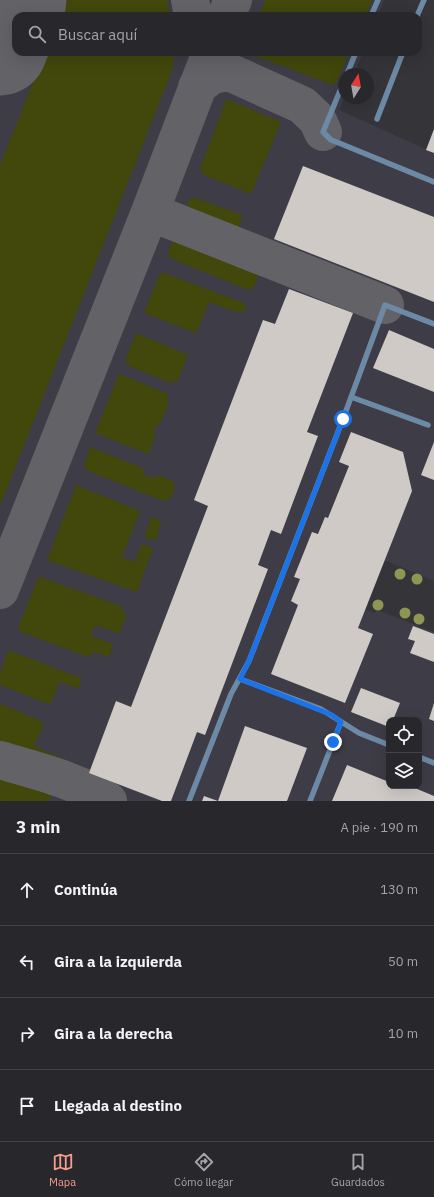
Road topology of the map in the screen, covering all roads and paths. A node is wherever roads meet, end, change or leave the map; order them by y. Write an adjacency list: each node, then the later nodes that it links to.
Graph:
1 (378, 0): 3 (lane)
2 (424, 0): 4 (lane)
3 (373, 12)
4 (419, 12)
5 (354, 56): 7 (lane)
6 (401, 56): 9 (lane)
7 (349, 68)
8 (338, 95): 10 (lane)
9 (377, 120)
10 (434, 182)
11 (434, 324): 12 (lane)
12 (351, 397): 13 (lane); 14 (lane)
13 (428, 425)
14 (240, 679): 15 (lane); 19 (lane)
15 (341, 722): 16 (lane); 20 (lane)
16 (386, 744)
17 (422, 758): 18 (lane)
18 (434, 763)
19 (190, 801)
20 (310, 801)

